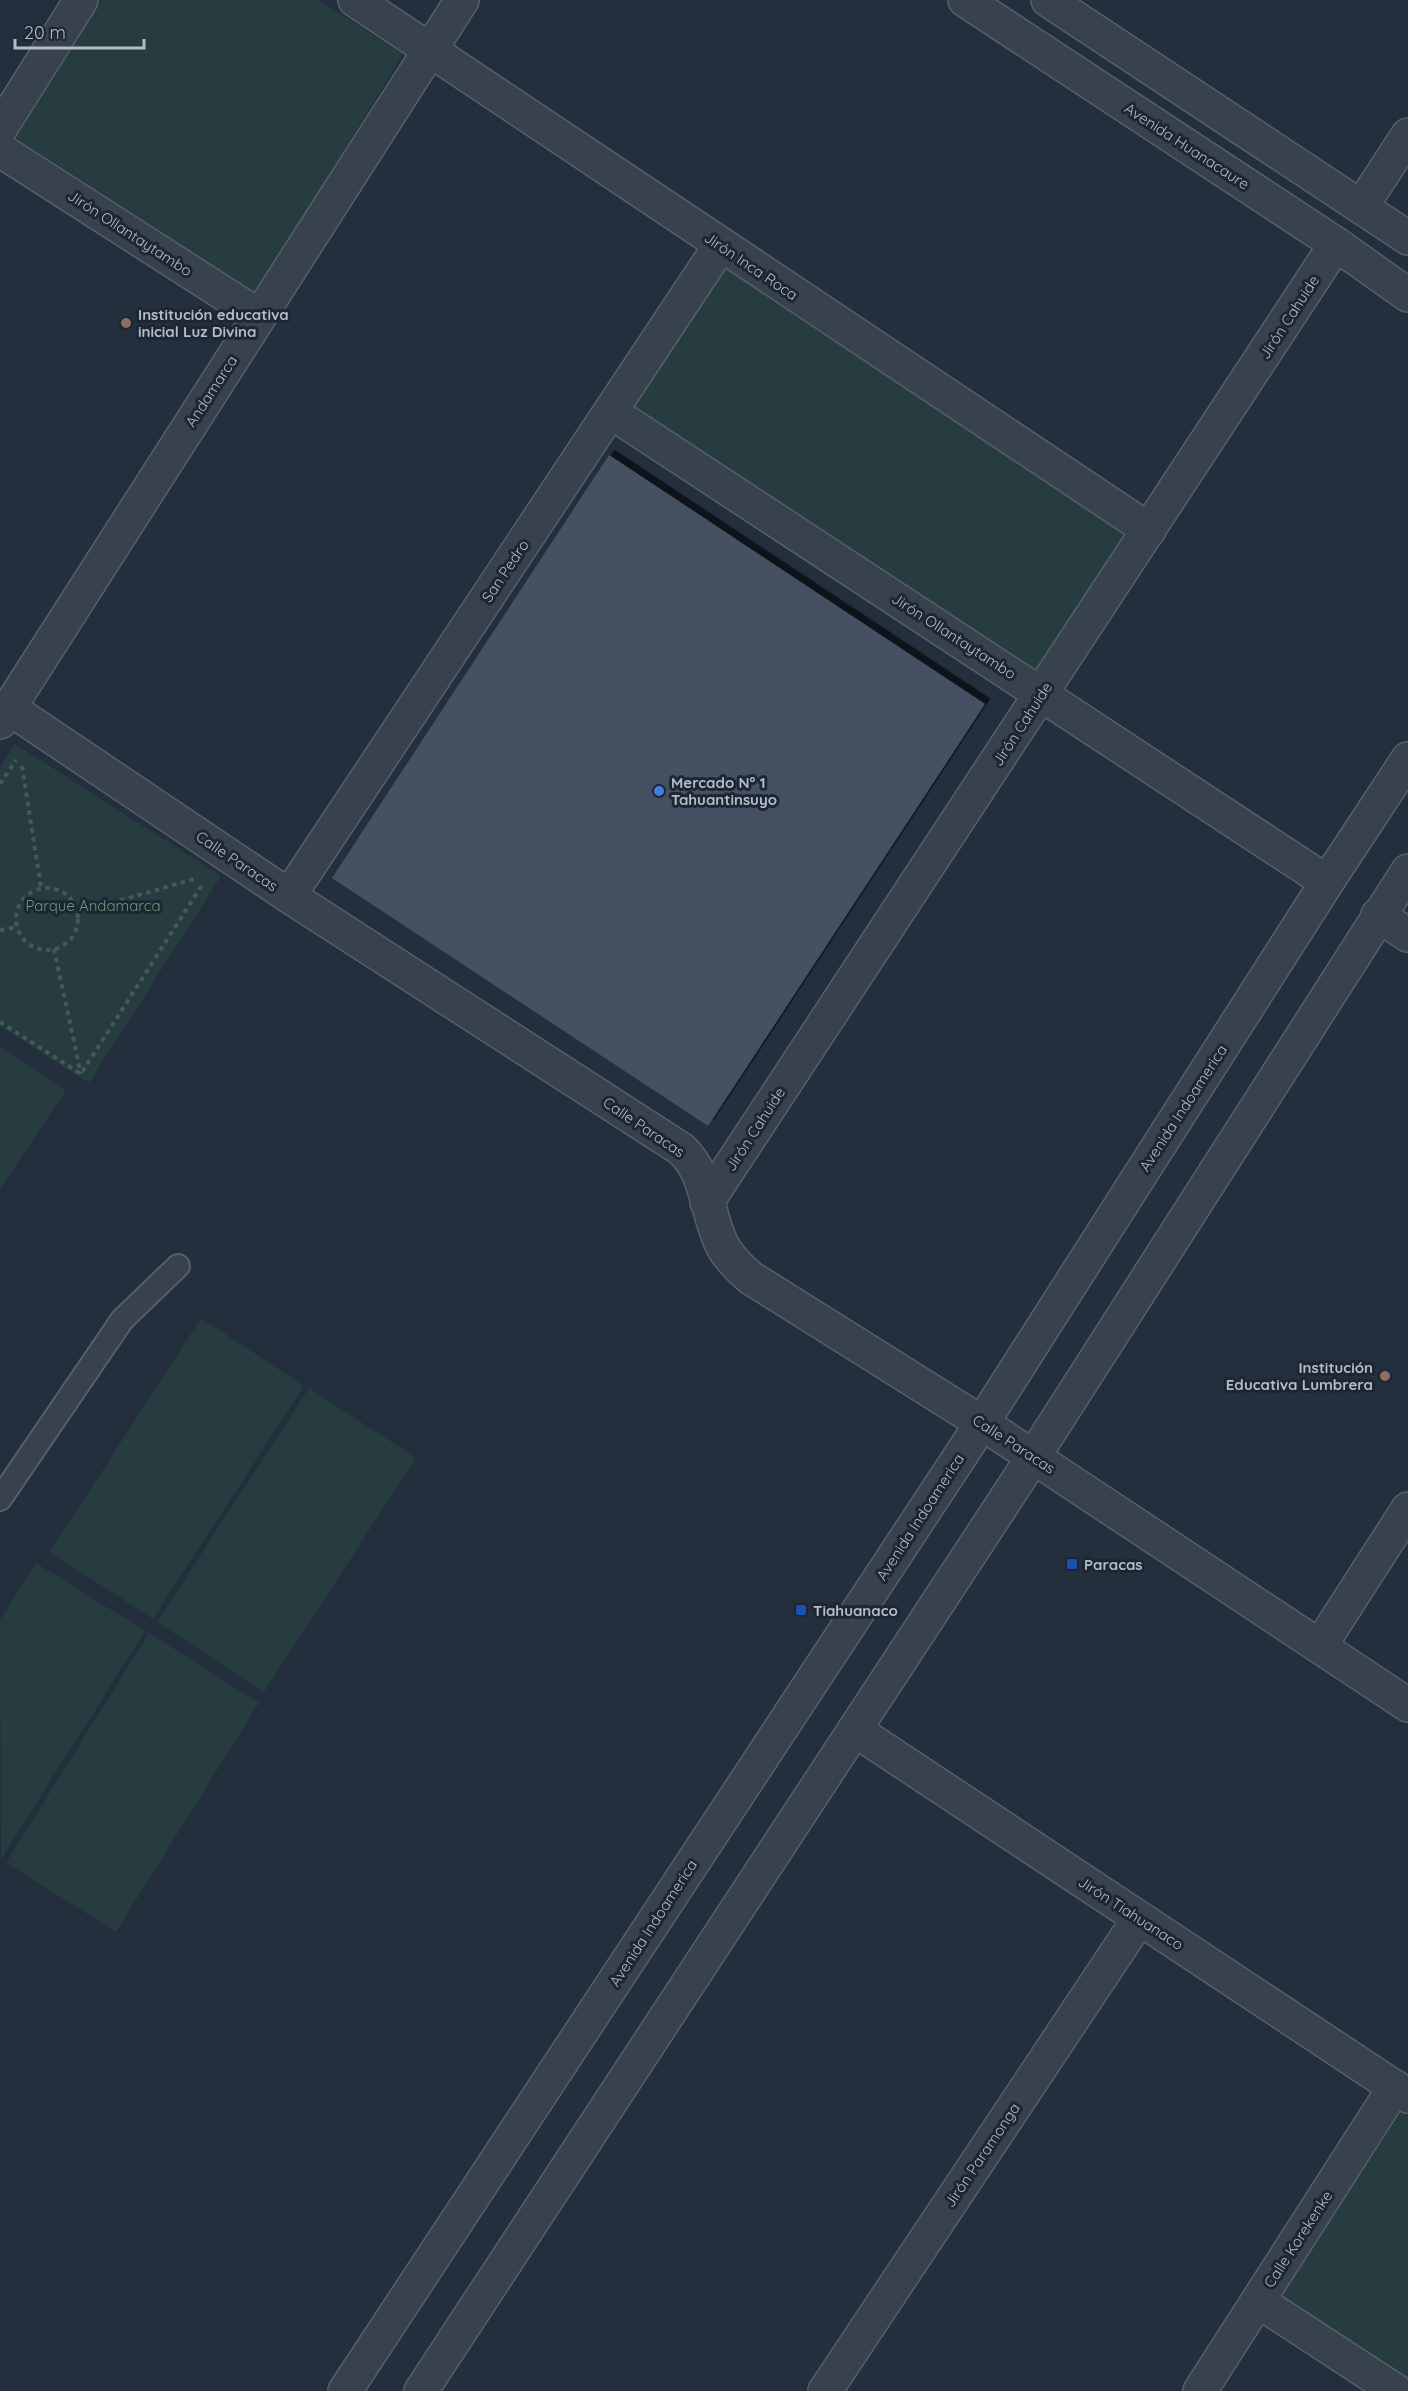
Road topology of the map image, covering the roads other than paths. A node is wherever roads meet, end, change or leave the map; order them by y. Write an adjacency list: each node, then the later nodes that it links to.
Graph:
1 (81, 0): 7 (street)
2 (354, 0): 6 (street, Jirón Inca Roca)
3 (462, 0): 6 (street, Andamarca)
4 (965, 0): 12 (street, Avenida Huanacaure)
5 (1048, 0): 10 (street)
6 (430, 49): 13 (street, Jirón Inca Roca); 15 (street, Andamarca)
7 (0, 129)
8 (1408, 135): 10 (street)
9 (0, 150): 15 (street, Jirón Ollantaytambo)
10 (1361, 207): 11 (street)
11 (1408, 238)
12 (1336, 244): 14 (street, Avenida Huanacaure); 17 (street, Jirón Cahuide)
13 (720, 246): 16 (street, San Pedro); 17 (street, Jirón Inca Roca)
14 (1408, 295)
15 (259, 316): 19 (street, Andamarca)
16 (610, 412): 18 (street, Jirón Ollantaytambo); 23 (street, San Pedro)
17 (1149, 530): 18 (street, Jirón Cahuide)
18 (1042, 694): 22 (street, Jirón Ollantaytambo); 26 (street, Jirón Cahuide)
19 (5, 715): 23 (street, Calle Paracas)
20 (1408, 759): 22 (street, Avenida Indoamerica)
21 (1404, 873): 24 (street)
22 (1327, 882): 28 (street, Avenida Indoamerica)
23 (289, 896): 26 (street, Calle Paracas)
24 (1378, 915): 25 (street); 29 (street)
25 (1408, 935)
26 (707, 1202): 28 (street, Calle Paracas)
27 (178, 1266): 30 (lane)
28 (982, 1423): 29 (street, Calle Paracas); 38 (street, Avenida Indoamerica)
29 (1034, 1456): 32 (street, Calle Paracas); 34 (street)
30 (0, 1499)
31 (1408, 1509): 32 (street)
32 (1320, 1646): 33 (street, Calle Paracas)
33 (1408, 1704)
34 (855, 1730): 35 (street, Jirón Tiahuanaco); 39 (street)
35 (1139, 1918): 36 (street, Jirón Tiahuanaco); 40 (street, Jirón Paramonga)
36 (1401, 2092): 37 (street, Calle Korekenke)
37 (1258, 2301): 41 (street, Calle Korekenke); 42 (street)
38 (345, 2391)
39 (421, 2391)
40 (825, 2391)
41 (1200, 2391)
42 (1396, 2391)

